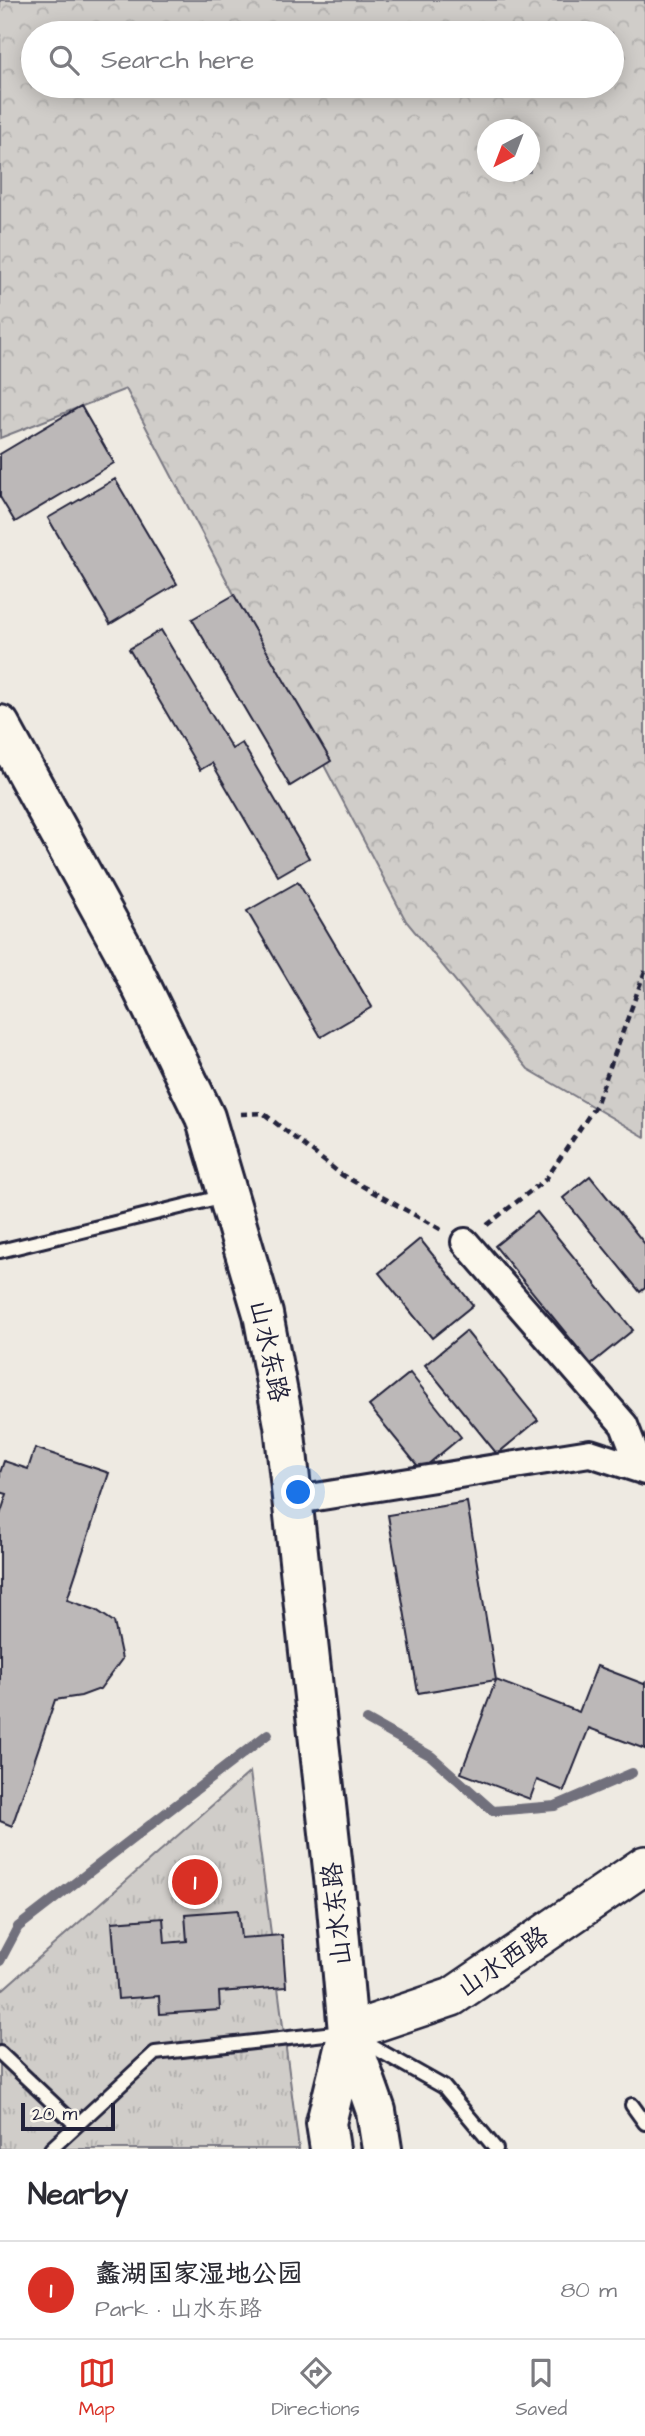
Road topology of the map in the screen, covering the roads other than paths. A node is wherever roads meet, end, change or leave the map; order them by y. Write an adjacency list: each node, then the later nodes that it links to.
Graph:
1 (0, 725): 2 (highway, 山水东路)
2 (228, 1195): 4 (lane); 6 (highway, 山水东路)
3 (465, 1242): 5 (street)
4 (0, 1251)
5 (643, 1470): 6 (street)
6 (291, 1501): 8 (highway, 山水东路)
7 (645, 1865): 8 (street, 山水西路)
8 (348, 2032): 12 (lane); 14 (highway, 山水东路); 15 (highway, 山水东路); 16 (lane)
9 (0, 2053): 12 (lane)
10 (632, 2105): 11 (lane)
11 (645, 2123)
12 (76, 2125): 13 (lane)
13 (51, 2149)
14 (330, 2149)
15 (382, 2149)
16 (496, 2149)

